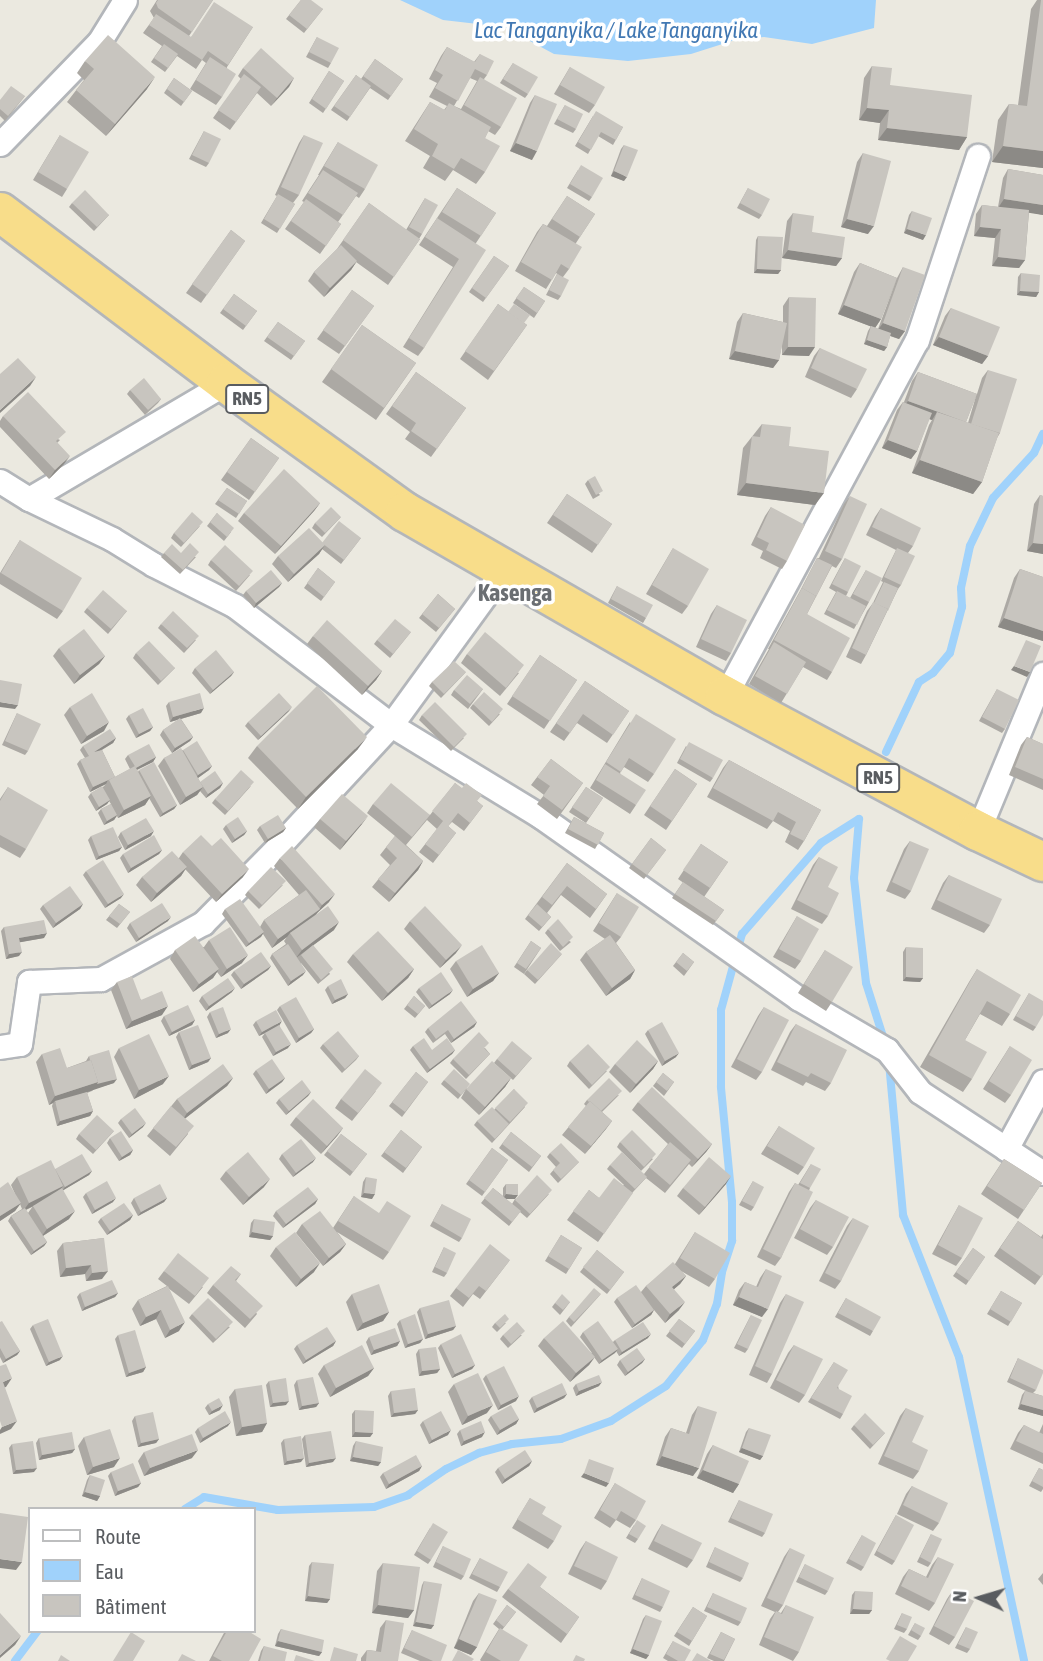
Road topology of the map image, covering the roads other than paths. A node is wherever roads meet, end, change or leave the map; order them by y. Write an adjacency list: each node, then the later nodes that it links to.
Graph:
1 (125, 0): 2 (street)
2 (0, 144)
3 (978, 156): 10 (street)
4 (0, 212): 5 (highway, RN5)
5 (226, 383): 7 (street); 8 (highway, RN5)
6 (0, 481): 7 (street)
7 (29, 499): 11 (street)
8 (503, 571): 10 (highway, RN5); 11 (street)
9 (1043, 674): 12 (street)
10 (724, 696): 12 (highway, RN5)
11 (391, 725): 14 (street); 16 (street)
12 (978, 831): 13 (highway, RN5)
13 (1043, 862)
14 (0, 1047)
15 (1043, 1081): 16 (street)
16 (1006, 1149): 17 (street)
17 (1043, 1172)

